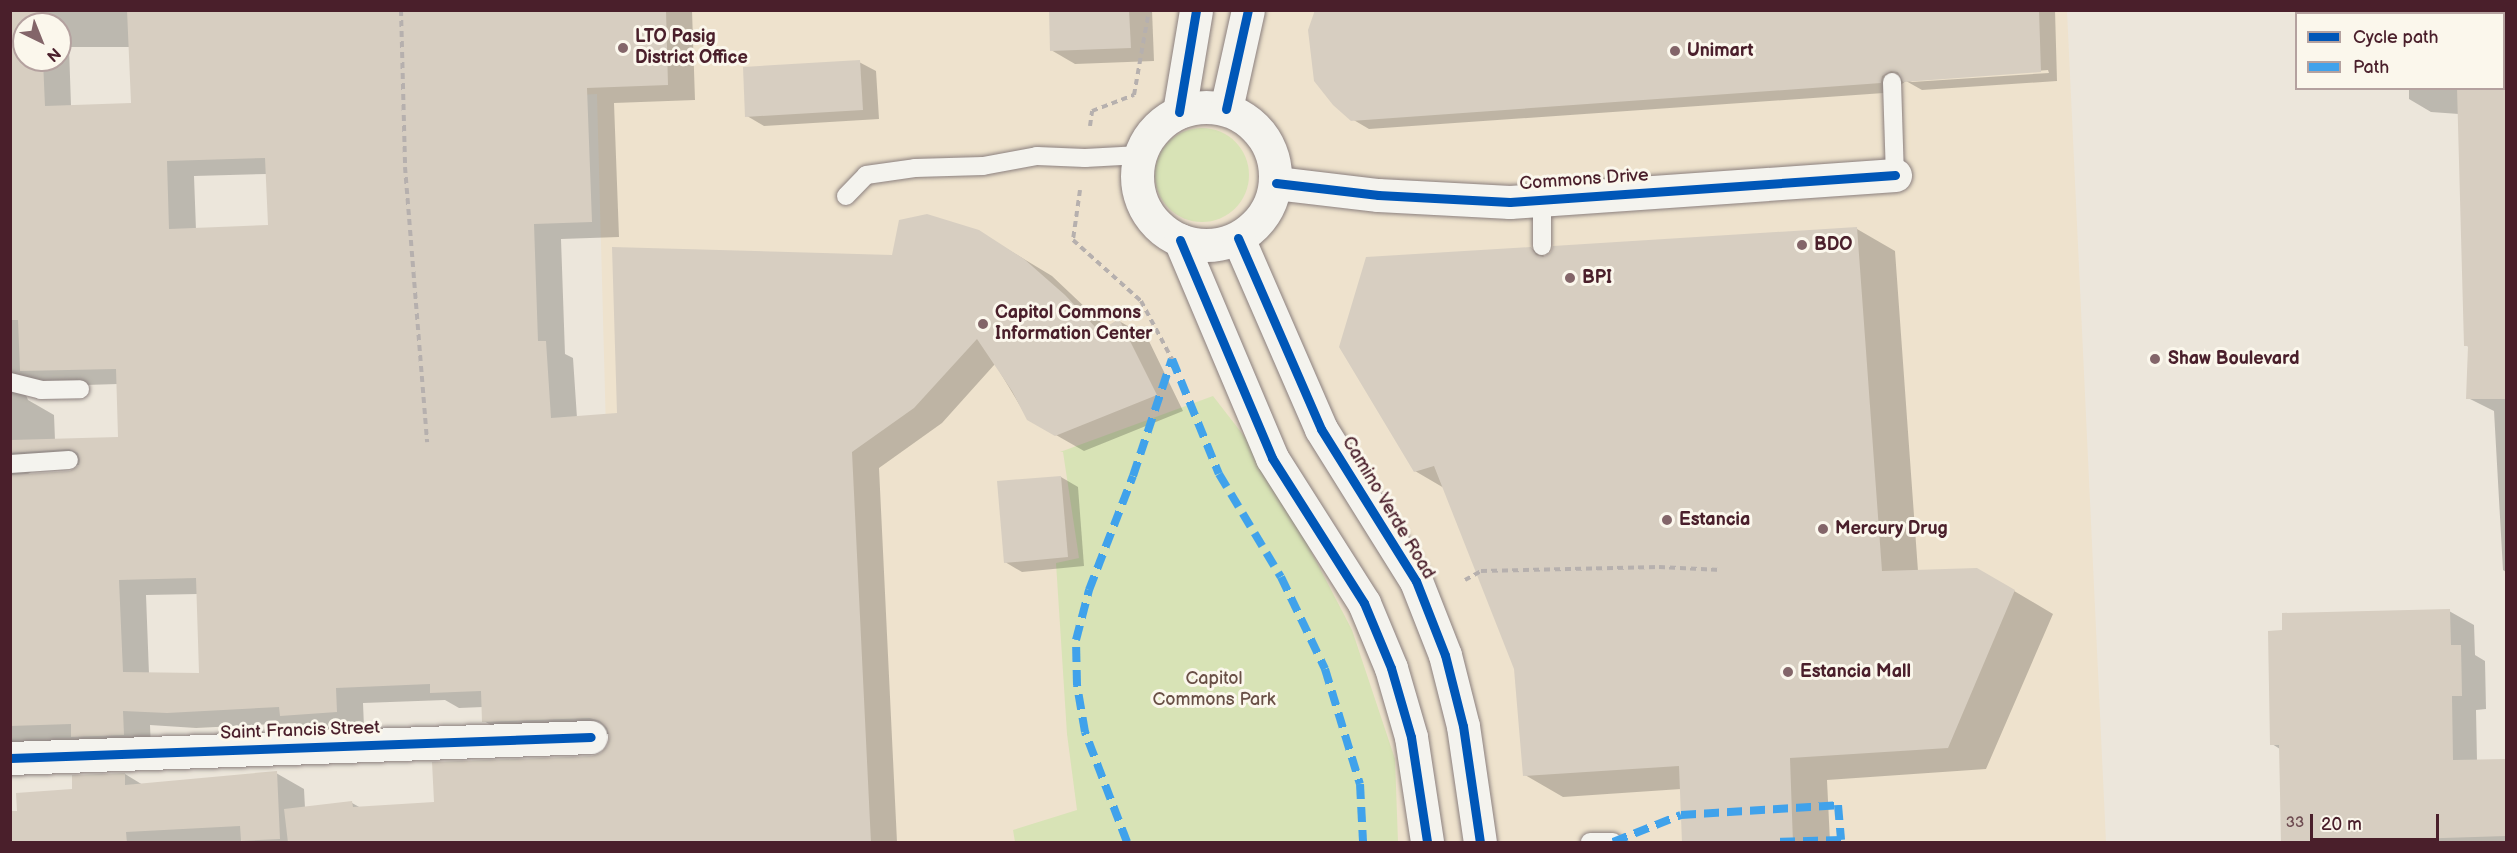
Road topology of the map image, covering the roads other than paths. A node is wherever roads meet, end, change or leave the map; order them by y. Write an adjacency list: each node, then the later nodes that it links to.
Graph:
1 (1196, 10): 5 (street)
2 (1248, 10): 4 (street)
3 (1892, 82): 7 (lane)
4 (1226, 109): 5 (street); 8 (street)
5 (1179, 112): 6 (street)
6 (1140, 155): 9 (lane); 12 (street)
7 (1895, 175): 10 (street, Commons Drive)
8 (1276, 183): 10 (street, Commons Drive); 11 (street)
9 (846, 196)
10 (1542, 200): 13 (lane)
11 (1238, 238): 12 (street); 22 (street, Camino Verde Road)
12 (1180, 240): 21 (street)
13 (1542, 246)
14 (10, 382): 15 (lane)
15 (80, 389)
16 (69, 460): 17 (lane)
17 (10, 464)
18 (591, 737): 19 (street, Saint Francis Street)
19 (10, 758)
20 (1613, 842): 23 (lane)
21 (1427, 843)
22 (1480, 843)
23 (1590, 843)

